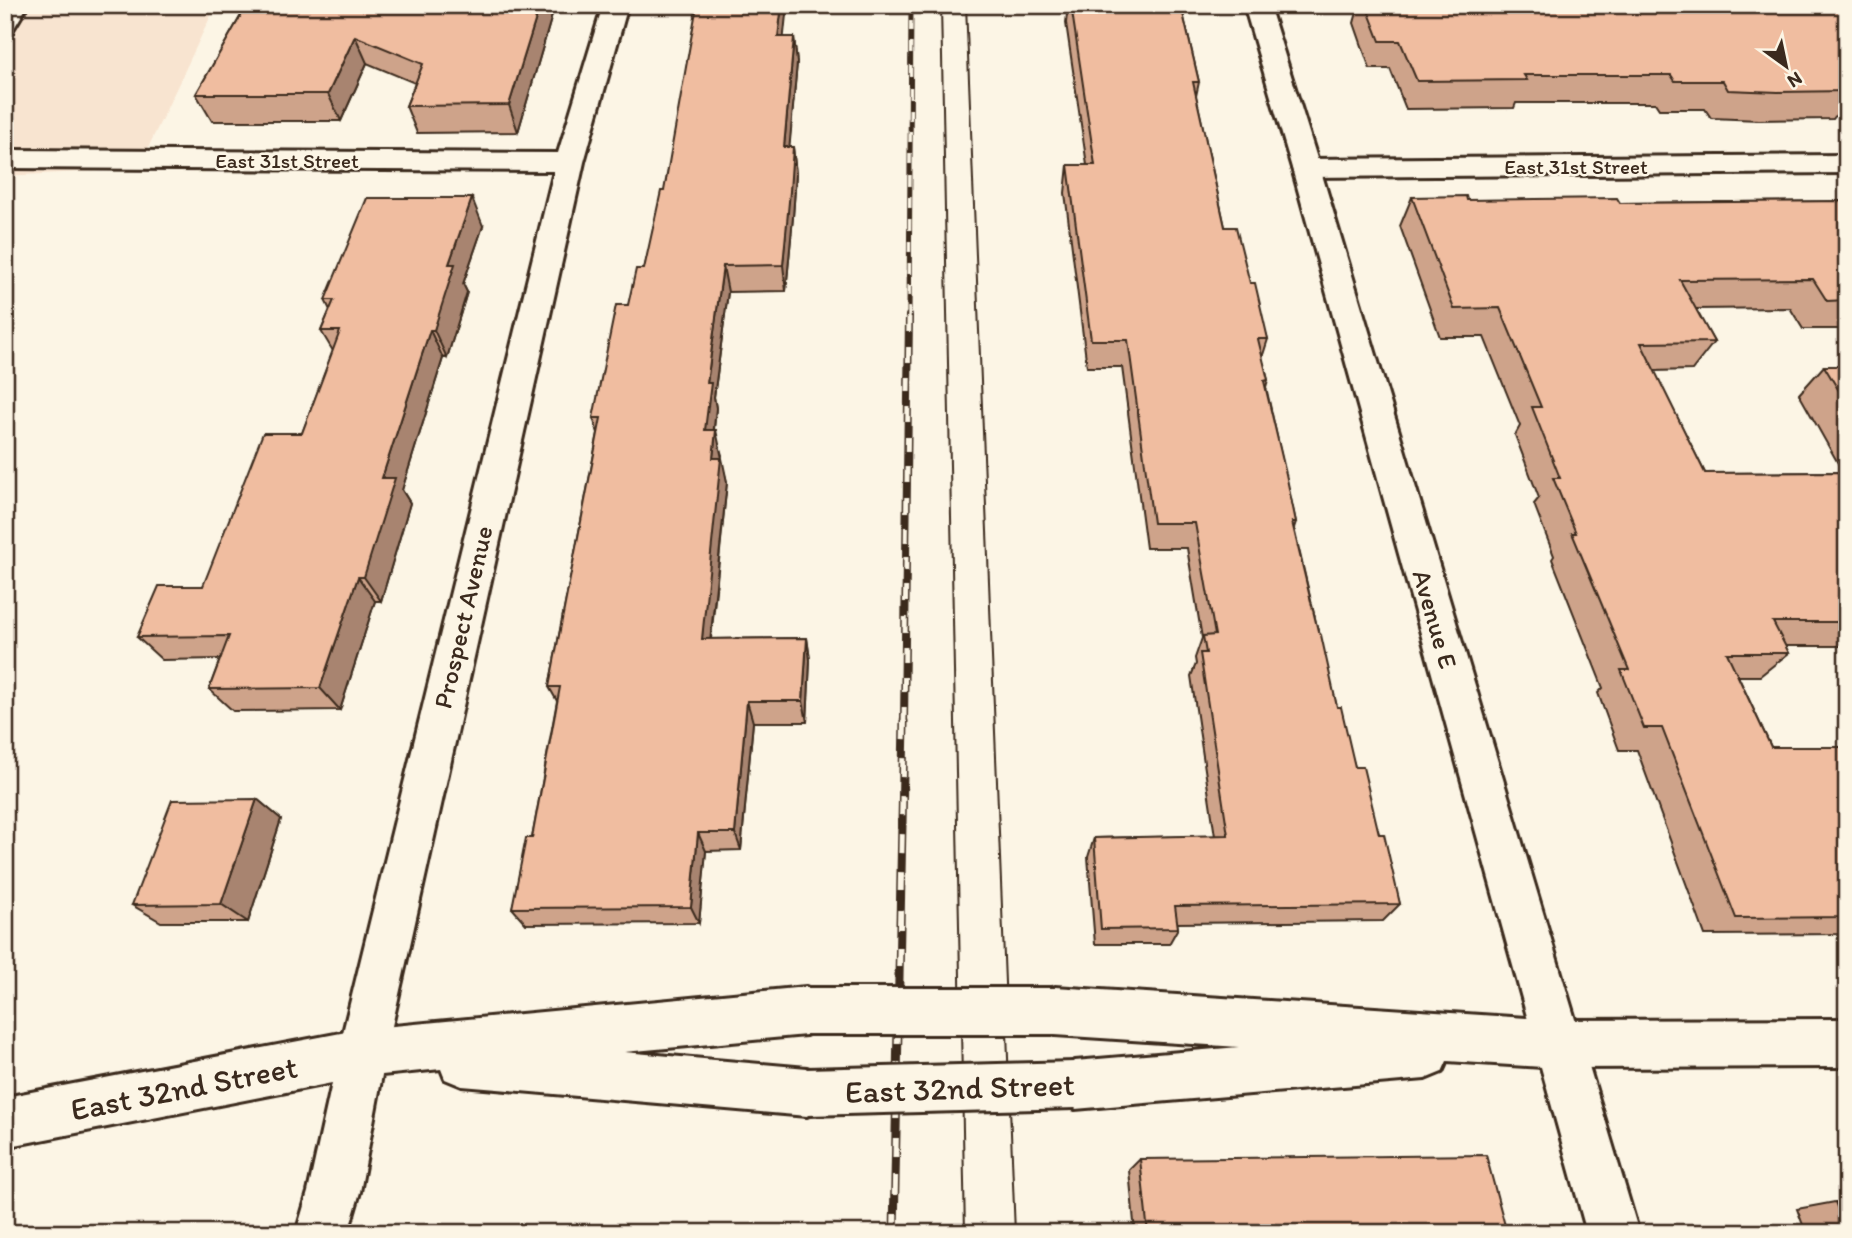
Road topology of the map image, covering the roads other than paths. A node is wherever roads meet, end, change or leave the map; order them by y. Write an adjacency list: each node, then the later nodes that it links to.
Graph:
1 (20, 5): 4 (lane)
2 (616, 5): 6 (street, Prospect Avenue)
3 (1256, 5): 8 (street, Avenue E)
4 (5, 29)
5 (5, 159): 6 (street, East 31st Street)
6 (569, 162): 11 (street, Prospect Avenue)
7 (1847, 164): 8 (street, East 31st Street)
8 (1306, 168): 10 (street, Avenue E)
9 (1847, 1043): 10 (street, East 32nd Street)
10 (1558, 1044): 11 (street, East 32nd Street, bridge); 11 (street, East 32nd Street, bridge); 14 (street, Avenue E)
11 (362, 1053): 12 (street, East 32nd Street); 13 (street, Prospect Avenue)
12 (5, 1122)
13 (323, 1233)
14 (1613, 1233)

